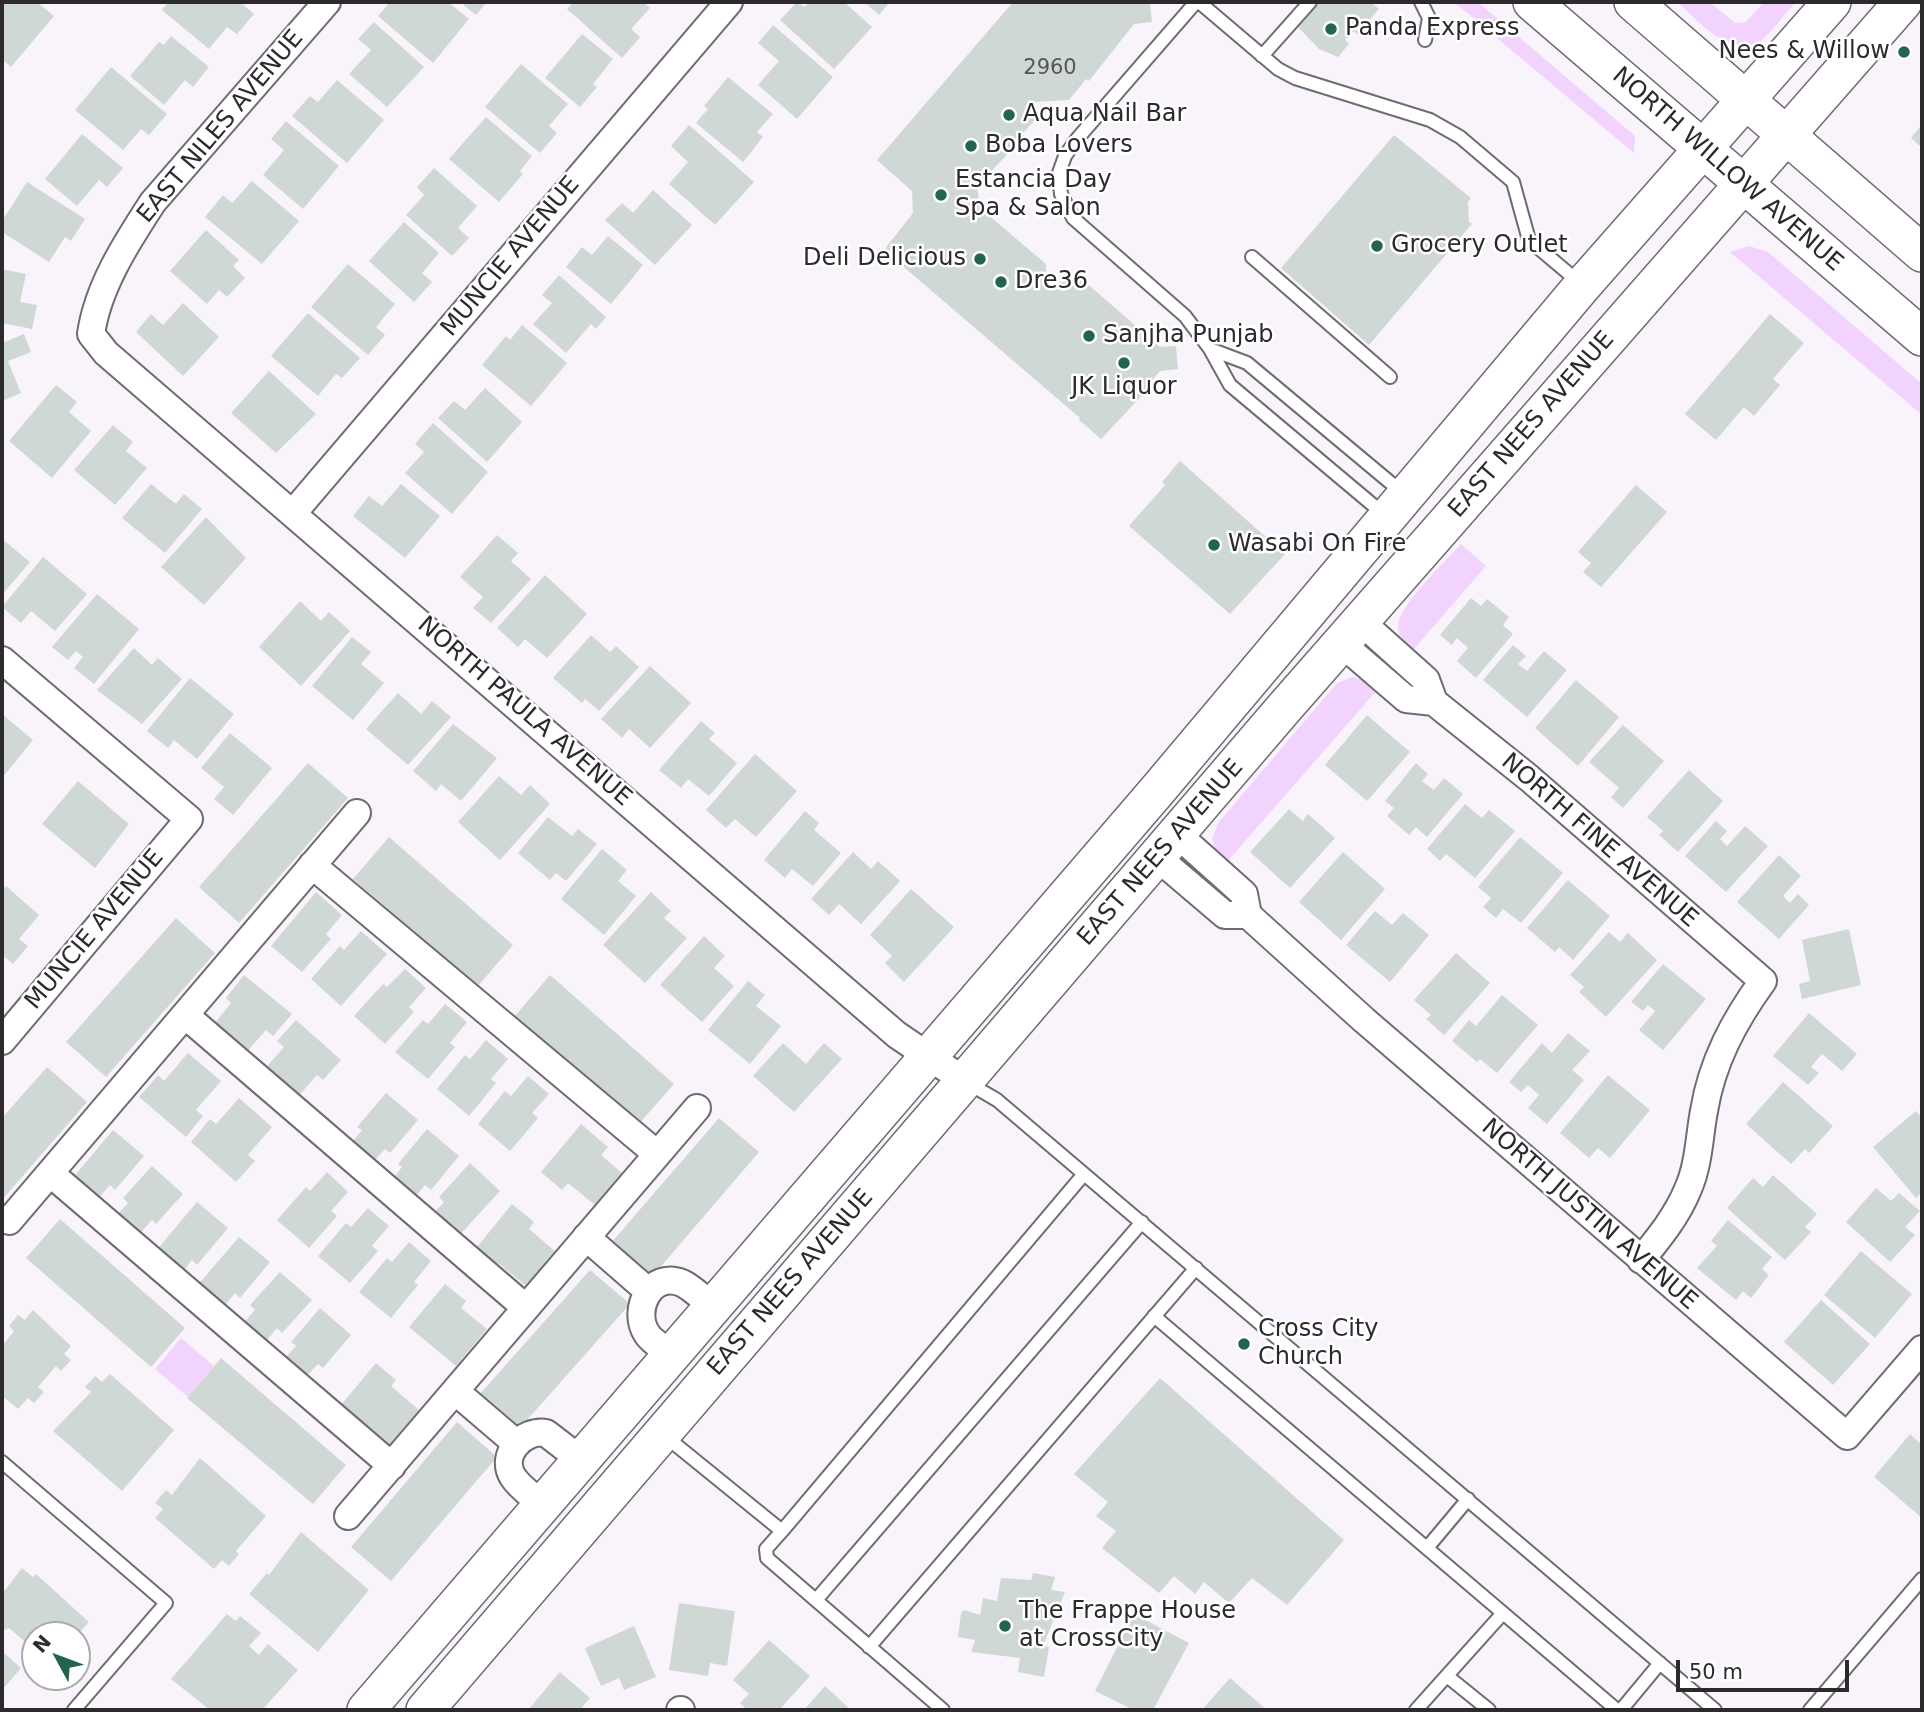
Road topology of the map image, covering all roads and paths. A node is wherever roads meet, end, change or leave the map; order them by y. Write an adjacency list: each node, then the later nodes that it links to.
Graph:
1 (327, 2): 19 (street, EAST NILES AVENUE)
2 (729, 2): 24 (street, MUNCIE AVENUE)
3 (1197, 2): 11 (lane); 21 (lane)
4 (1310, 2): 11 (lane)
5 (1421, 2): 10 (lane)
6 (1532, 2): 14 (main road, NORTH WILLOW AVENUE)
7 (1633, 2): 12 (main road)
8 (1832, 2): 12 (main road, EAST NEES AVENUE)
9 (1903, 2): 13 (main road, EAST NEES AVENUE)
10 (1425, 40)
11 (1262, 56): 18 (lane)
12 (1745, 98): 13 (main road); 14 (main road, EAST NEES AVENUE)
13 (1786, 136): 15 (main road, EAST NEES AVENUE); 16 (main road)
14 (1700, 149): 15 (main road, NORTH WILLOW AVENUE); 18 (main road, EAST NEES AVENUE)
15 (1743, 185): 20 (main road, NORTH WILLOW AVENUE); 25 (main road, EAST NEES AVENUE)
16 (1922, 253)
17 (1252, 257): 22 (lane)
18 (1583, 286): 23 (main road, EAST NEES AVENUE)
19 (91, 334): 24 (street, NORTH PAULA AVENUE)
20 (1922, 337)
21 (1210, 349): 23 (lane); 23 (lane)
22 (1390, 377)
23 (1395, 505): 25 (main road); 32 (main road, EAST NEES AVENUE)
24 (293, 513): 32 (street, NORTH PAULA AVENUE)
25 (1350, 632): 28 (main road, EAST NEES AVENUE); 41 (street, NORTH FINE AVENUE)
26 (2, 660): 31 (street, MUNCIE AVENUE)
27 (357, 813): 29 (street)
28 (1168, 847): 33 (main road, EAST NEES AVENUE); 41 (street, NORTH JUSTIN AVENUE)
29 (312, 865): 30 (street); 35 (street)
30 (185, 1015): 36 (street); 45 (street)
31 (2, 1041)
32 (927, 1056): 33 (street, NORTH PAULA AVENUE); 44 (main road, EAST NEES AVENUE)
33 (965, 1081): 37 (lane); 50 (main road, EAST NEES AVENUE)
34 (697, 1108): 35 (street)
35 (657, 1154): 40 (street)
36 (50, 1173): 38 (street); 54 (street)
37 (1084, 1174): 39 (lane); 58 (lane)
38 (9, 1221)
39 (1142, 1223): 42 (lane); 61 (lane)
40 (586, 1237): 43 (street); 45 (street)
41 (1641, 1260): 47 (street, NORTH JUSTIN AVENUE)
42 (1196, 1268): 46 (lane); 55 (lane)
43 (648, 1291): 44 (street); 48 (street)
44 (713, 1307): 48 (main road, EAST NEES AVENUE)
45 (526, 1308): 49 (street)
46 (1154, 1316): 59 (lane); 63 (lane)
47 (1922, 1349)
48 (673, 1355): 52 (main road, EAST NEES AVENUE)
49 (455, 1391): 51 (street); 54 (street)
50 (662, 1433): 58 (lane); 69 (main road, EAST NEES AVENUE)
51 (517, 1444): 52 (street); 56 (street)
52 (581, 1460): 56 (main road, EAST NEES AVENUE)
53 (2, 1462): 66 (lane)
54 (391, 1466): 57 (street)
55 (1468, 1499): 59 (lane); 64 (lane)
56 (543, 1505): 67 (main road, EAST NEES AVENUE); 68 (main road)
57 (348, 1516)
58 (782, 1531): 61 (lane)
59 (1427, 1548): 62 (lane)
60 (1922, 1579): 75 (lane)
61 (816, 1600): 63 (lane)
62 (1503, 1613): 65 (lane); 73 (lane)
63 (869, 1647): 70 (lane)
64 (1660, 1663): 73 (lane); 74 (lane)
65 (1447, 1676): 71 (lane); 72 (lane)
66 (74, 1710)
67 (366, 1710)
68 (397, 1710)
69 (425, 1710)
70 (943, 1710)
71 (1416, 1710)
72 (1489, 1710)
73 (1619, 1710)
74 (1715, 1710)
75 (1810, 1710)

